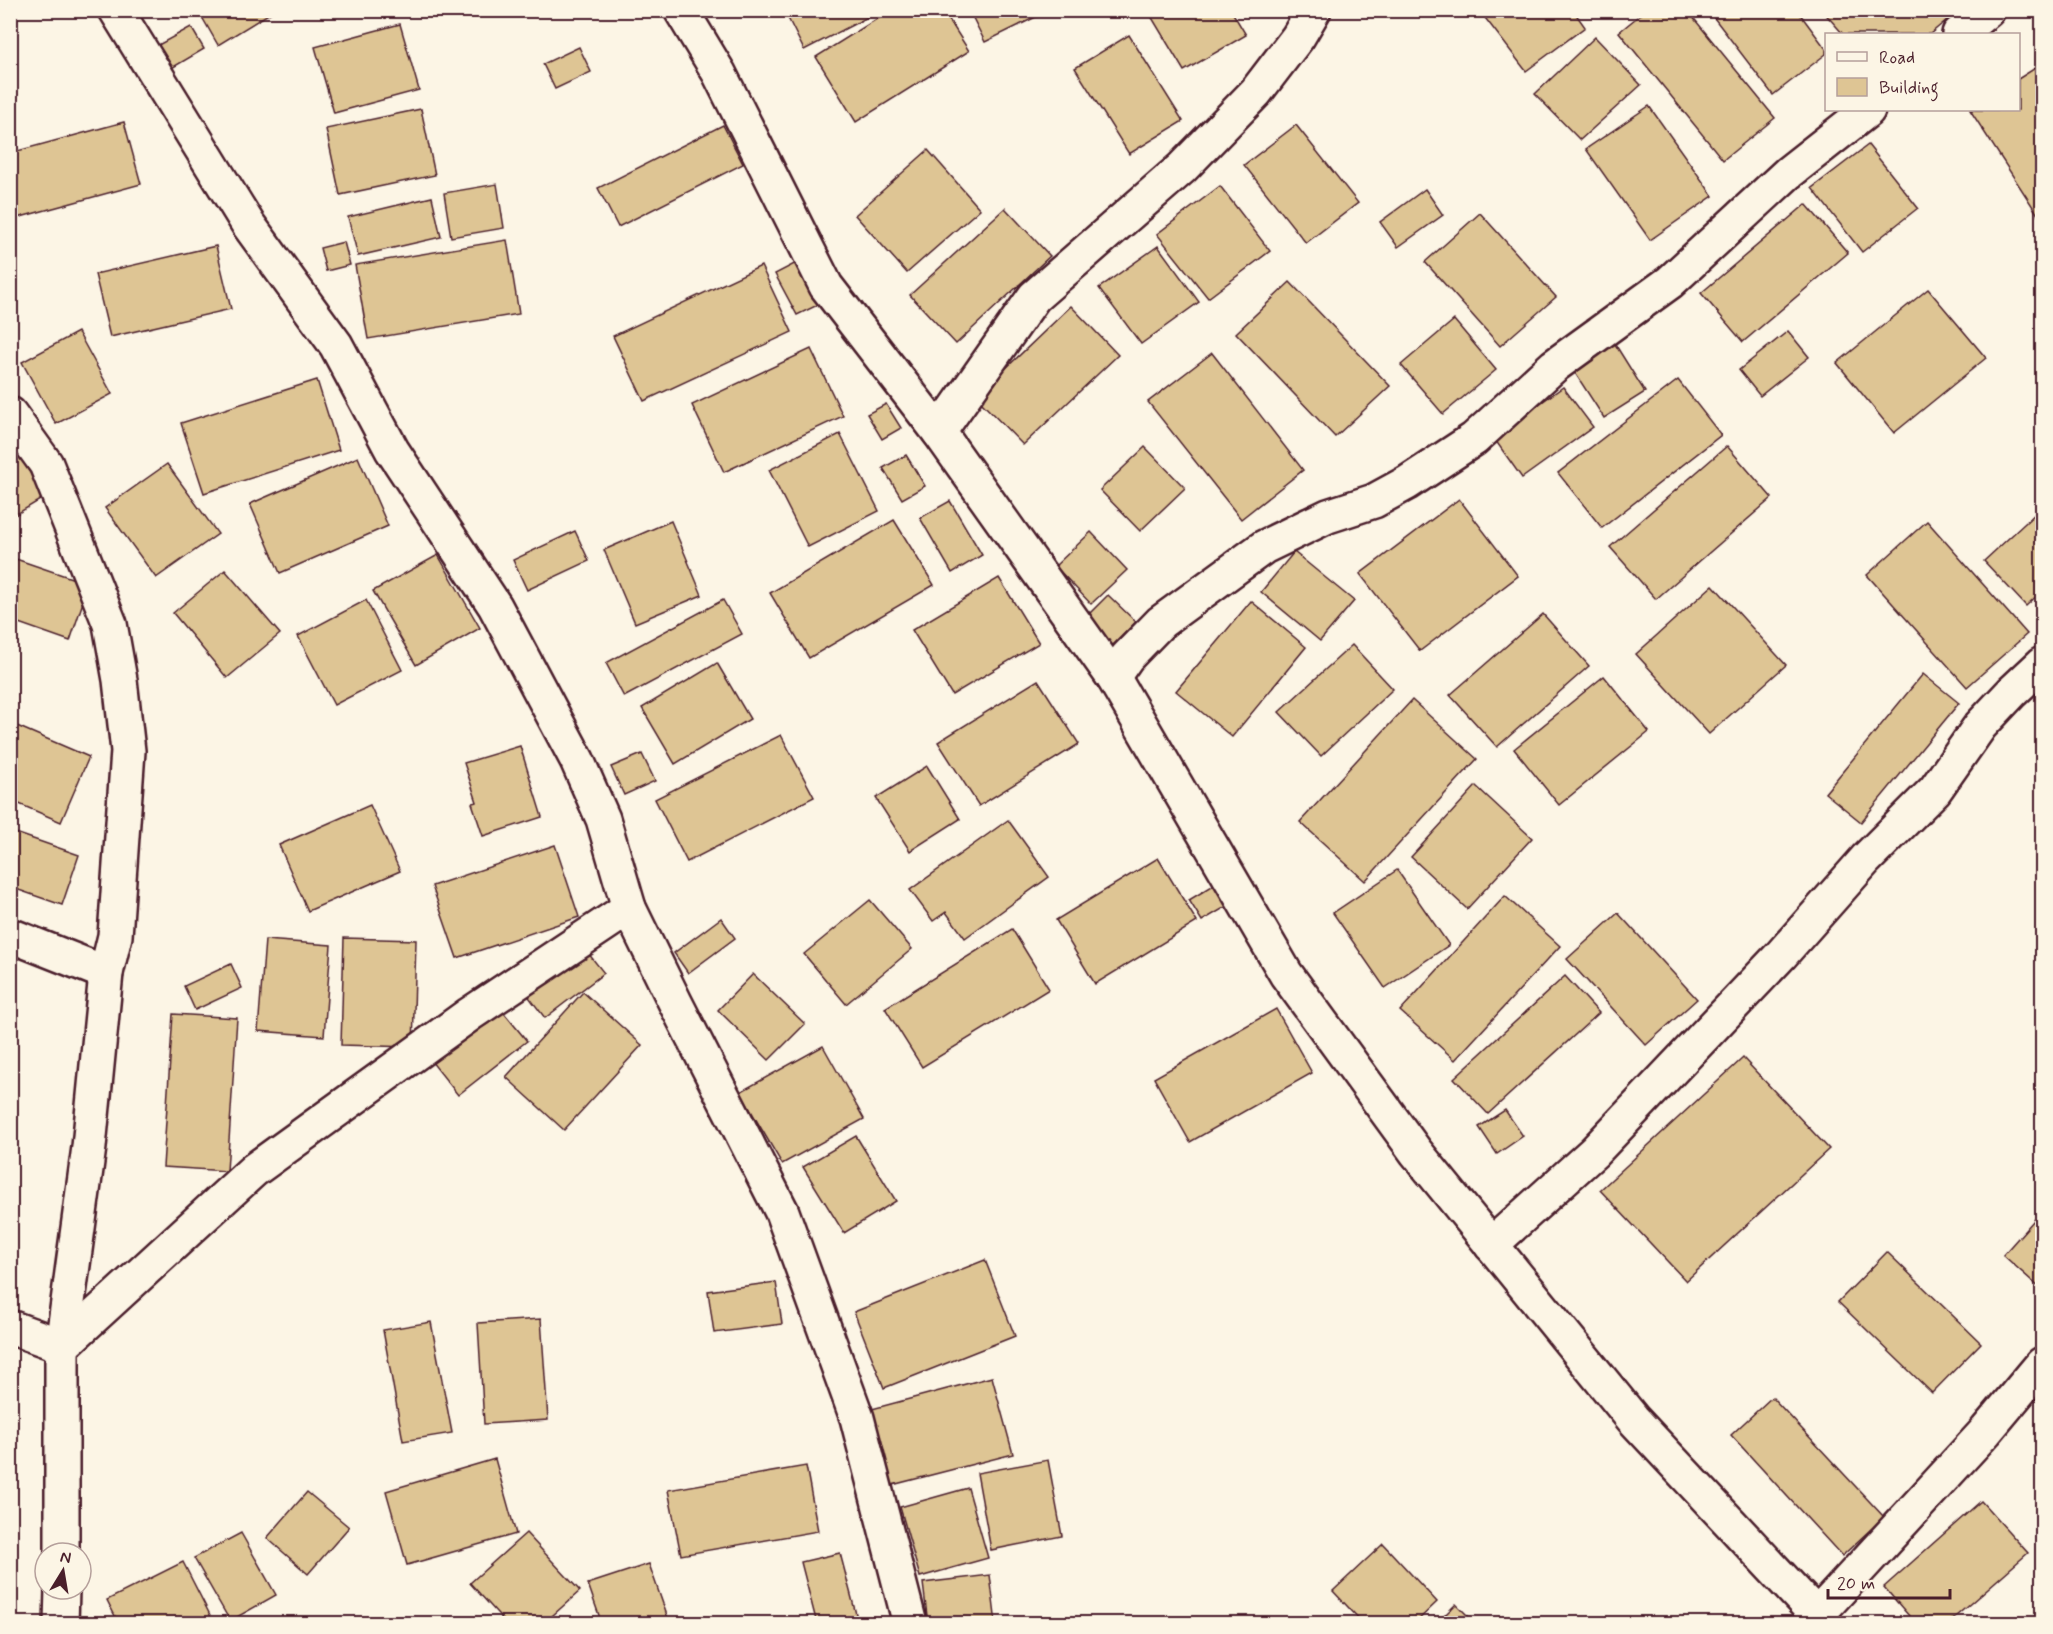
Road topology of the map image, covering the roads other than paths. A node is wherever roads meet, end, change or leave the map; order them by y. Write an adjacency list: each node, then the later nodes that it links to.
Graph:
1 (116, 10): 11 (street)
2 (681, 10): 8 (street)
3 (1314, 10): 8 (street)
4 (1988, 10): 5 (street)
5 (1960, 33)
6 (1867, 111): 10 (street)
7 (10, 414): 13 (street)
8 (939, 432): 10 (street)
9 (2043, 664): 14 (street)
10 (1113, 678): 14 (street)
11 (629, 908): 16 (street); 22 (street)
12 (10, 935): 13 (street)
13 (106, 973): 16 (street)
14 (1491, 1245): 20 (street)
15 (10, 1327): 16 (street)
16 (62, 1346): 18 (street)
17 (2043, 1364): 20 (street)
18 (62, 1541)
19 (62, 1601): 21 (street)
20 (1821, 1619)
21 (61, 1623)
22 (910, 1623)

